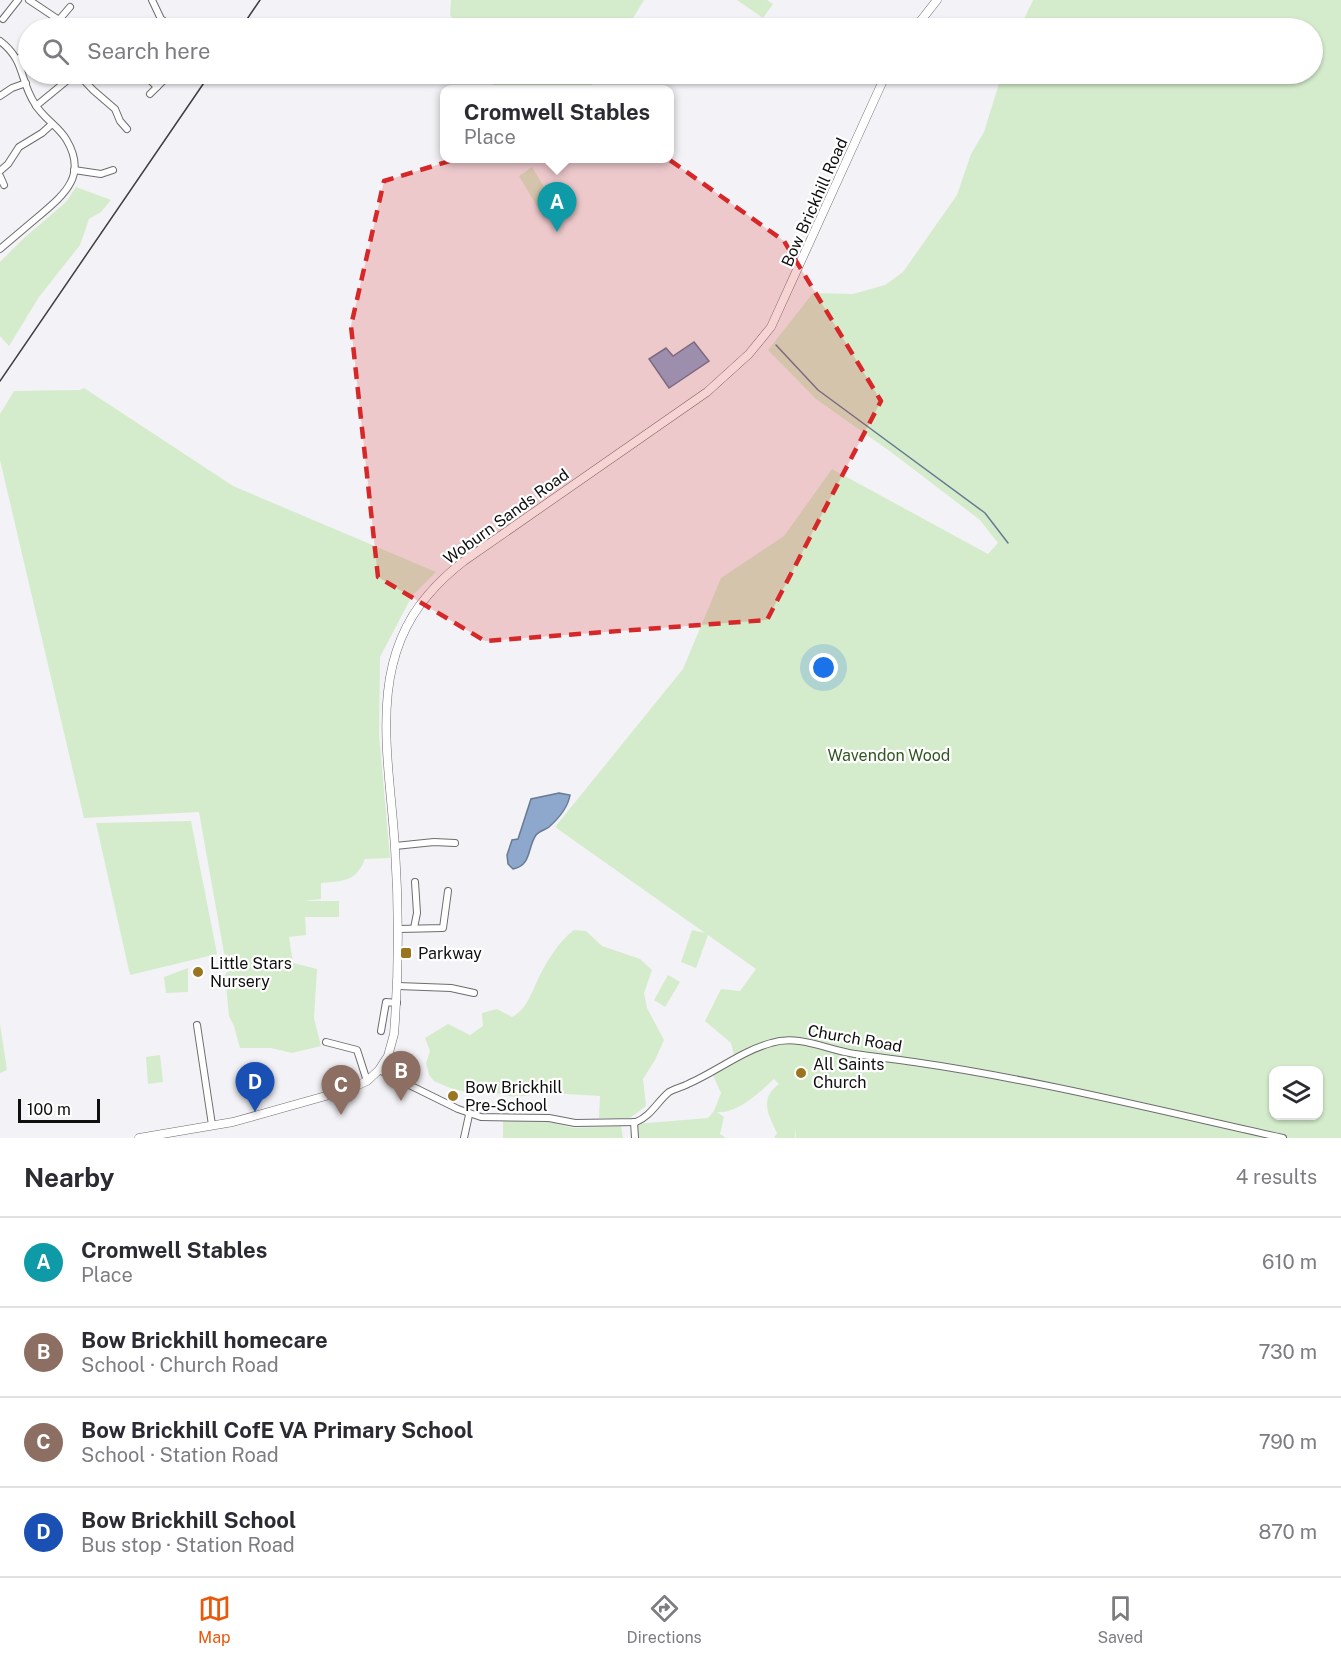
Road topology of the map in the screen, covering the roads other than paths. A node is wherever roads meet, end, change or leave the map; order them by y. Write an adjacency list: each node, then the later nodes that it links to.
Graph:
1 (18, 0): 10 (street)
2 (29, 0): 6 (street)
3 (152, 0): 8 (street)
4 (937, 0): 9 (street)
5 (70, 7): 7 (street)
6 (56, 18)
7 (61, 18)
8 (161, 18)
9 (923, 18)
10 (3, 19)
11 (0, 41): 12 (street)
12 (18, 59)
13 (23, 84): 20 (street)
14 (26, 84): 21 (street)
15 (64, 84): 21 (street)
16 (87, 84): 23 (street)
17 (160, 84): 19 (street)
18 (882, 84): 29 (street, Bow Brickhill Road)
19 (150, 94)
20 (0, 96)
21 (36, 106): 22 (street)
22 (52, 124): 24 (street); 26 (street)
23 (127, 129)
24 (74, 170): 25 (street); 28 (street)
25 (113, 170)
26 (0, 173): 27 (street)
27 (4, 185)
28 (0, 249)
29 (762, 339): 31 (street, Woburn Sands Road)
30 (455, 843): 31 (street)
31 (395, 846): 34 (street, Woburn Sands Road)
32 (415, 882): 35 (street)
33 (448, 891): 35 (street)
34 (399, 928): 35 (street); 36 (street, Woburn Sands Road)
35 (414, 928)
36 (398, 986): 37 (street); 38 (street, Woburn Sands Road)
37 (474, 993)
38 (397, 1003): 40 (street); 42 (street, Woburn Sands Road)
39 (197, 1025): 46 (street)
40 (381, 1031)
41 (326, 1042): 43 (street)
42 (379, 1070): 43 (street); 44 (street)
43 (367, 1081): 46 (street)
44 (469, 1114): 45 (street); 48 (street)
45 (634, 1122): 49 (street); 50 (street, Church Road)
46 (212, 1125): 47 (street)
47 (139, 1138)
48 (464, 1138)
49 (635, 1138)
50 (1283, 1138)

